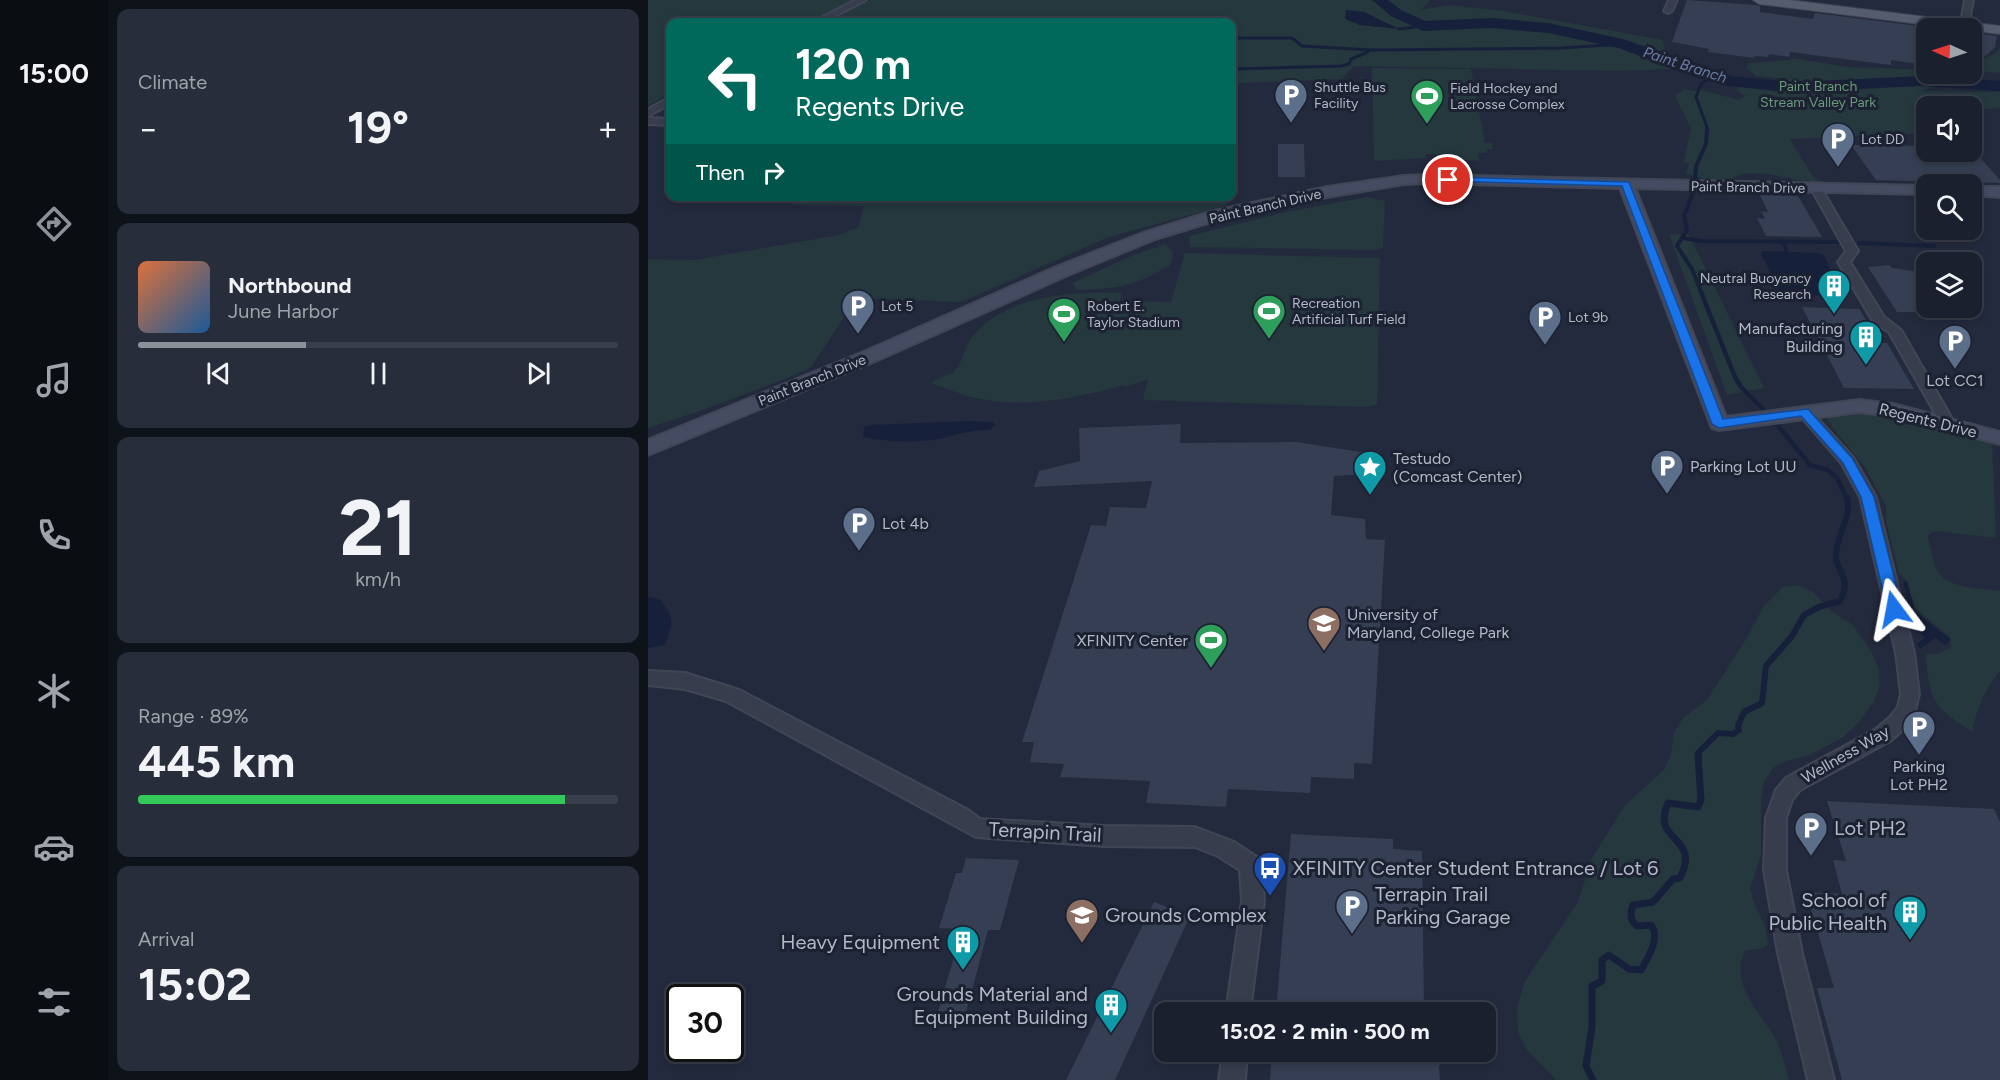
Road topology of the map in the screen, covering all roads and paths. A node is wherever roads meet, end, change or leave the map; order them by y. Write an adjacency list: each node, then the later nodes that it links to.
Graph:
1 (862, 0): 8 (street)
2 (1673, 0): 7 (street)
3 (1760, 0): 13 (main road)
4 (1786, 0): 5 (main road)
5 (1791, 0): 9 (main road)
6 (1969, 0): 10 (street)
7 (1668, 10)
8 (825, 18)
9 (1940, 18)
10 (1966, 18)
11 (1982, 23): 12 (main road)
12 (2000, 26)
13 (2000, 30)
14 (666, 102): 15 (street)
15 (648, 113)
16 (648, 121): 17 (street)
17 (666, 122)
18 (1626, 184): 19 (street, Paint Branch Drive); 23 (street, Regents Drive); 26 (street, Paint Branch Drive)
19 (1816, 188): 20 (street, Paint Branch Drive); 24 (street)
20 (1916, 190)
21 (1982, 191): 22 (street)
22 (2000, 192)
23 (1804, 412): 24 (street, Regents Drive); 31 (street, Wellness Way)
24 (1948, 424): 25 (street, Regents Drive)
25 (2000, 438)
26 (648, 448)
27 (648, 678): 28 (street, Terrapin Trail)
28 (1239, 1002)
29 (1234, 1062): 30 (street)
30 (1232, 1080)
31 (1821, 1080)

